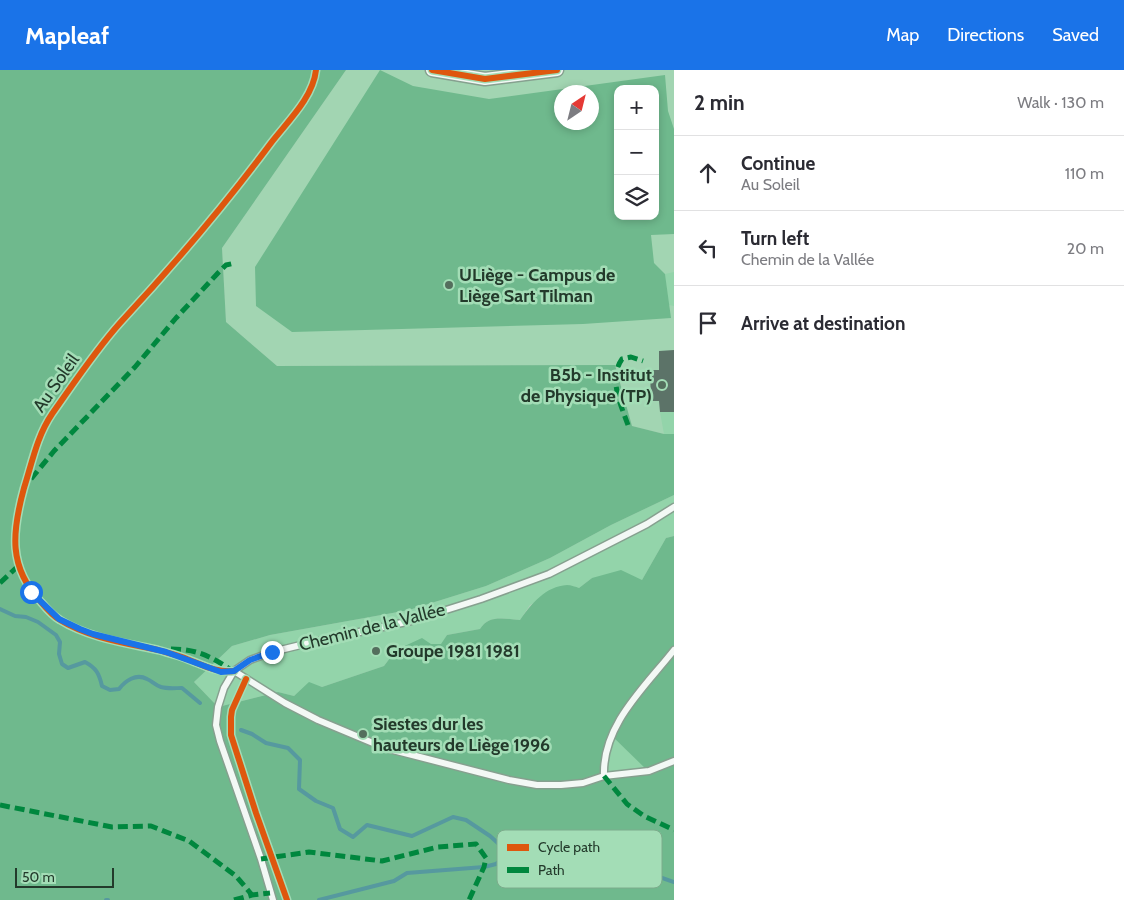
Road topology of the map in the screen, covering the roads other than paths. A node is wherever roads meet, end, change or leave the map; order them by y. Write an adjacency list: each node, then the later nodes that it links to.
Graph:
1 (432, 70): 2 (street)
2 (557, 70)
3 (674, 507): 5 (lane, Chemin de la Vallée)
4 (674, 650): 7 (lane)
5 (234, 671): 7 (lane); 8 (lane)
6 (674, 761): 7 (lane)
7 (604, 776)
8 (273, 900)

